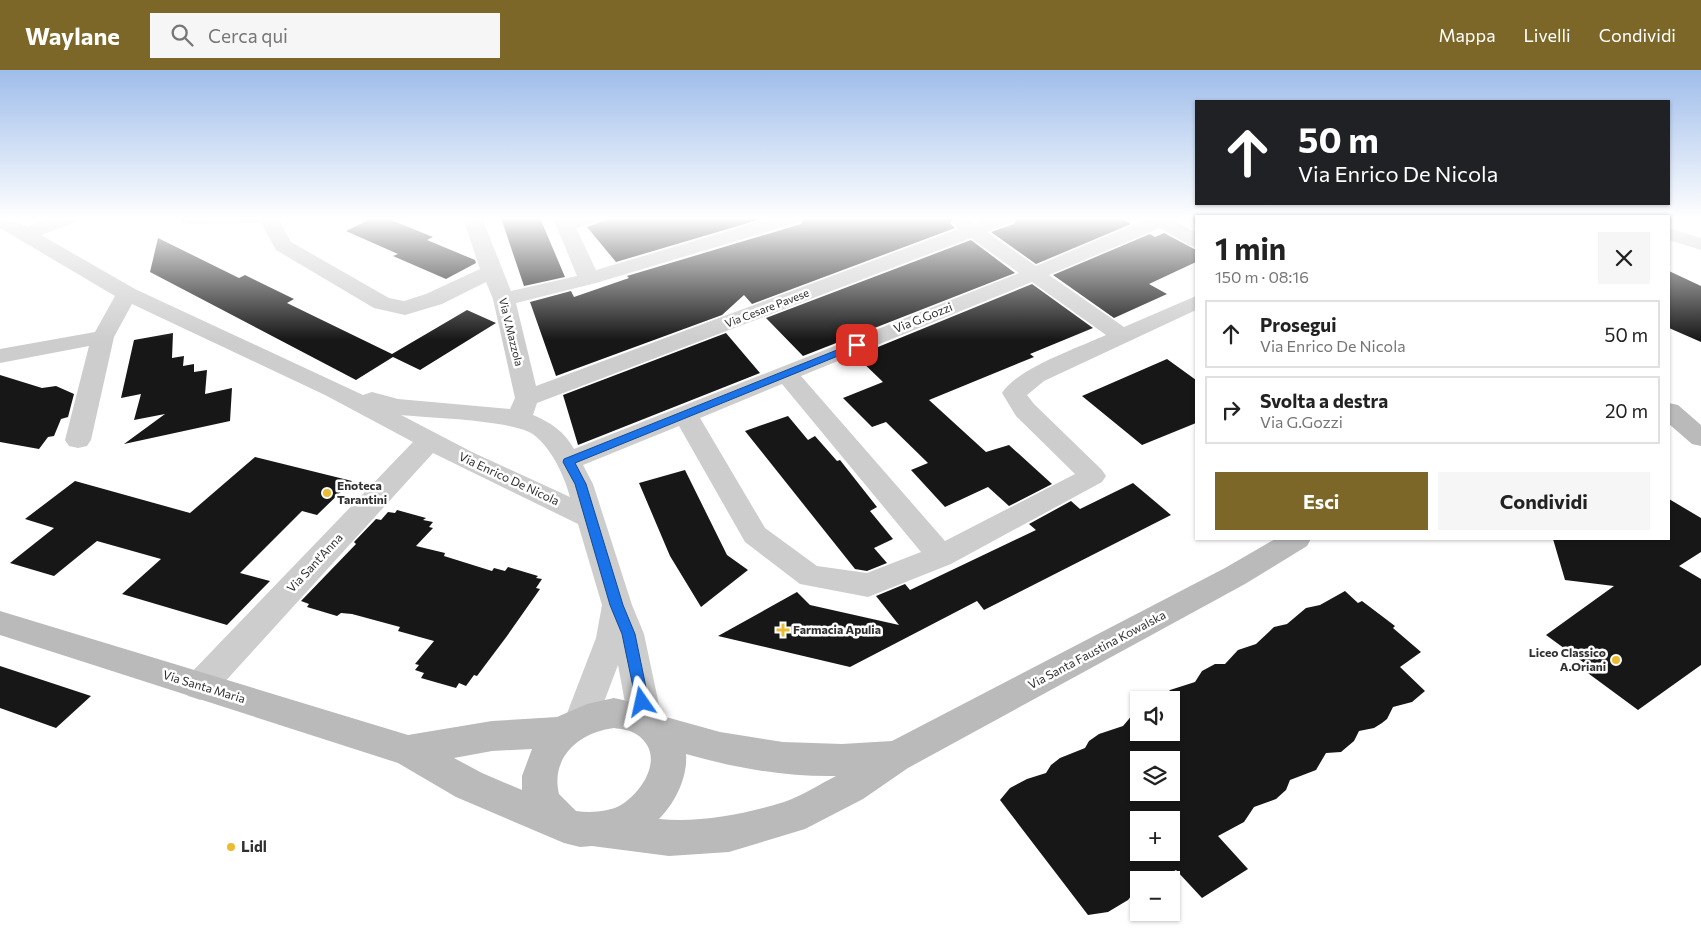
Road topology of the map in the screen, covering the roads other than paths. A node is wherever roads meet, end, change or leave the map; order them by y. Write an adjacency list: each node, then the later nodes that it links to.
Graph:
1 (63, 258): 12 (street, Via Enrico De Nicola)
2 (305, 258): 9 (street)
3 (487, 258): 9 (street, Via V.Mazzola)
4 (579, 258): 11 (street)
5 (659, 258): 11 (street)
6 (903, 258): 20 (street, Via Cesare Pavese)
7 (1012, 258): 10 (street)
8 (1071, 258): 10 (street, Via G.Gozzi)
9 (491, 271): 13 (street, Via V.Mazzola)
10 (1034, 274): 15 (street); 18 (street, Via G.Gozzi)
11 (588, 280): 13 (street)
12 (127, 294): 16 (street); 19 (street, Via Enrico De Nicola)
13 (504, 299): 20 (street, Via V.Mazzola)
14 (1195, 302): 15 (street)
15 (1122, 336): 29 (street)
16 (103, 337): 17 (street); 24 (street)
17 (0, 356)
18 (786, 374): 22 (street, Via G.Gozzi); 29 (street)
19 (334, 390): 20 (street, Via Enrico De Nicola); 25 (street, Via Enrico De Nicola)
20 (523, 408): 26 (street, Via Enrico De Nicola)
21 (1670, 412): 23 (street)
22 (685, 414): 26 (street, Via G.Gozzi); 29 (street)
23 (1687, 429)
24 (78, 440)
25 (430, 440): 27 (street, Via Enrico De Nicola); 32 (street, Via Sant'Anna)
26 (568, 462): 27 (street, Via Enrico De Nicola)
27 (590, 518): 30 (street)
28 (1295, 540): 36 (street, Via Santa Faustina Kowalska)
29 (941, 556)
30 (616, 605): 33 (street); 34 (street)
31 (0, 623): 32 (street, Via Santa Maria)
32 (200, 686): 35 (street, Via Santa Maria)
33 (652, 725): 34 (street); 36 (street, Via Santa Faustina Kowalska); 37 (street)
34 (572, 727): 35 (street, Via Santa Maria); 37 (street)
35 (408, 751): 37 (street, Via Santa Maria)
36 (896, 757): 37 (street, Via Santa Faustina Kowalska)
37 (580, 828)

